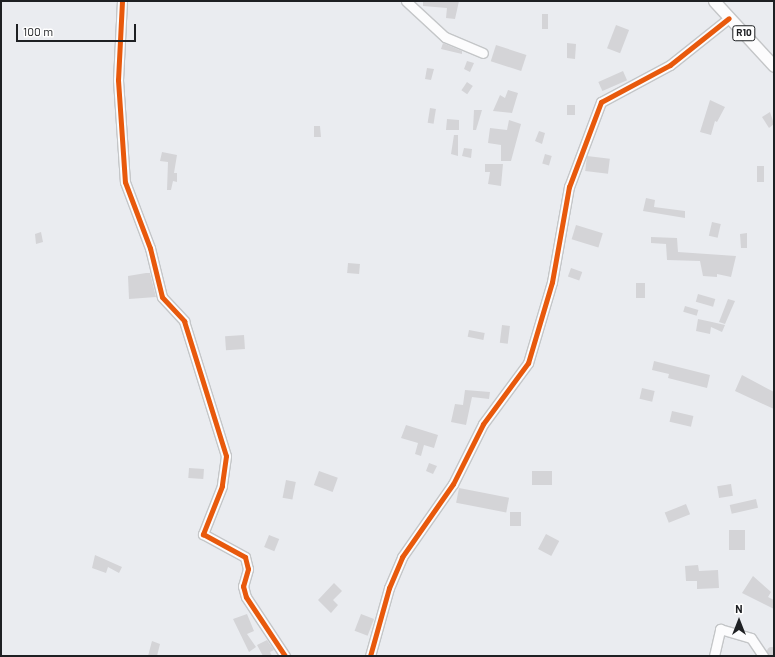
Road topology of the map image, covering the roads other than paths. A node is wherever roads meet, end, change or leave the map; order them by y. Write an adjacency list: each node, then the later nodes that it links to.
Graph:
1 (122, 1): 7 (street)
2 (406, 1): 5 (street)
3 (714, 1): 4 (main road, R10)
4 (729, 18): 6 (main road, R10); 8 (street)
5 (483, 53)
6 (774, 66)
7 (285, 656)
8 (370, 656)
9 (714, 656): 10 (street)
10 (763, 656)

